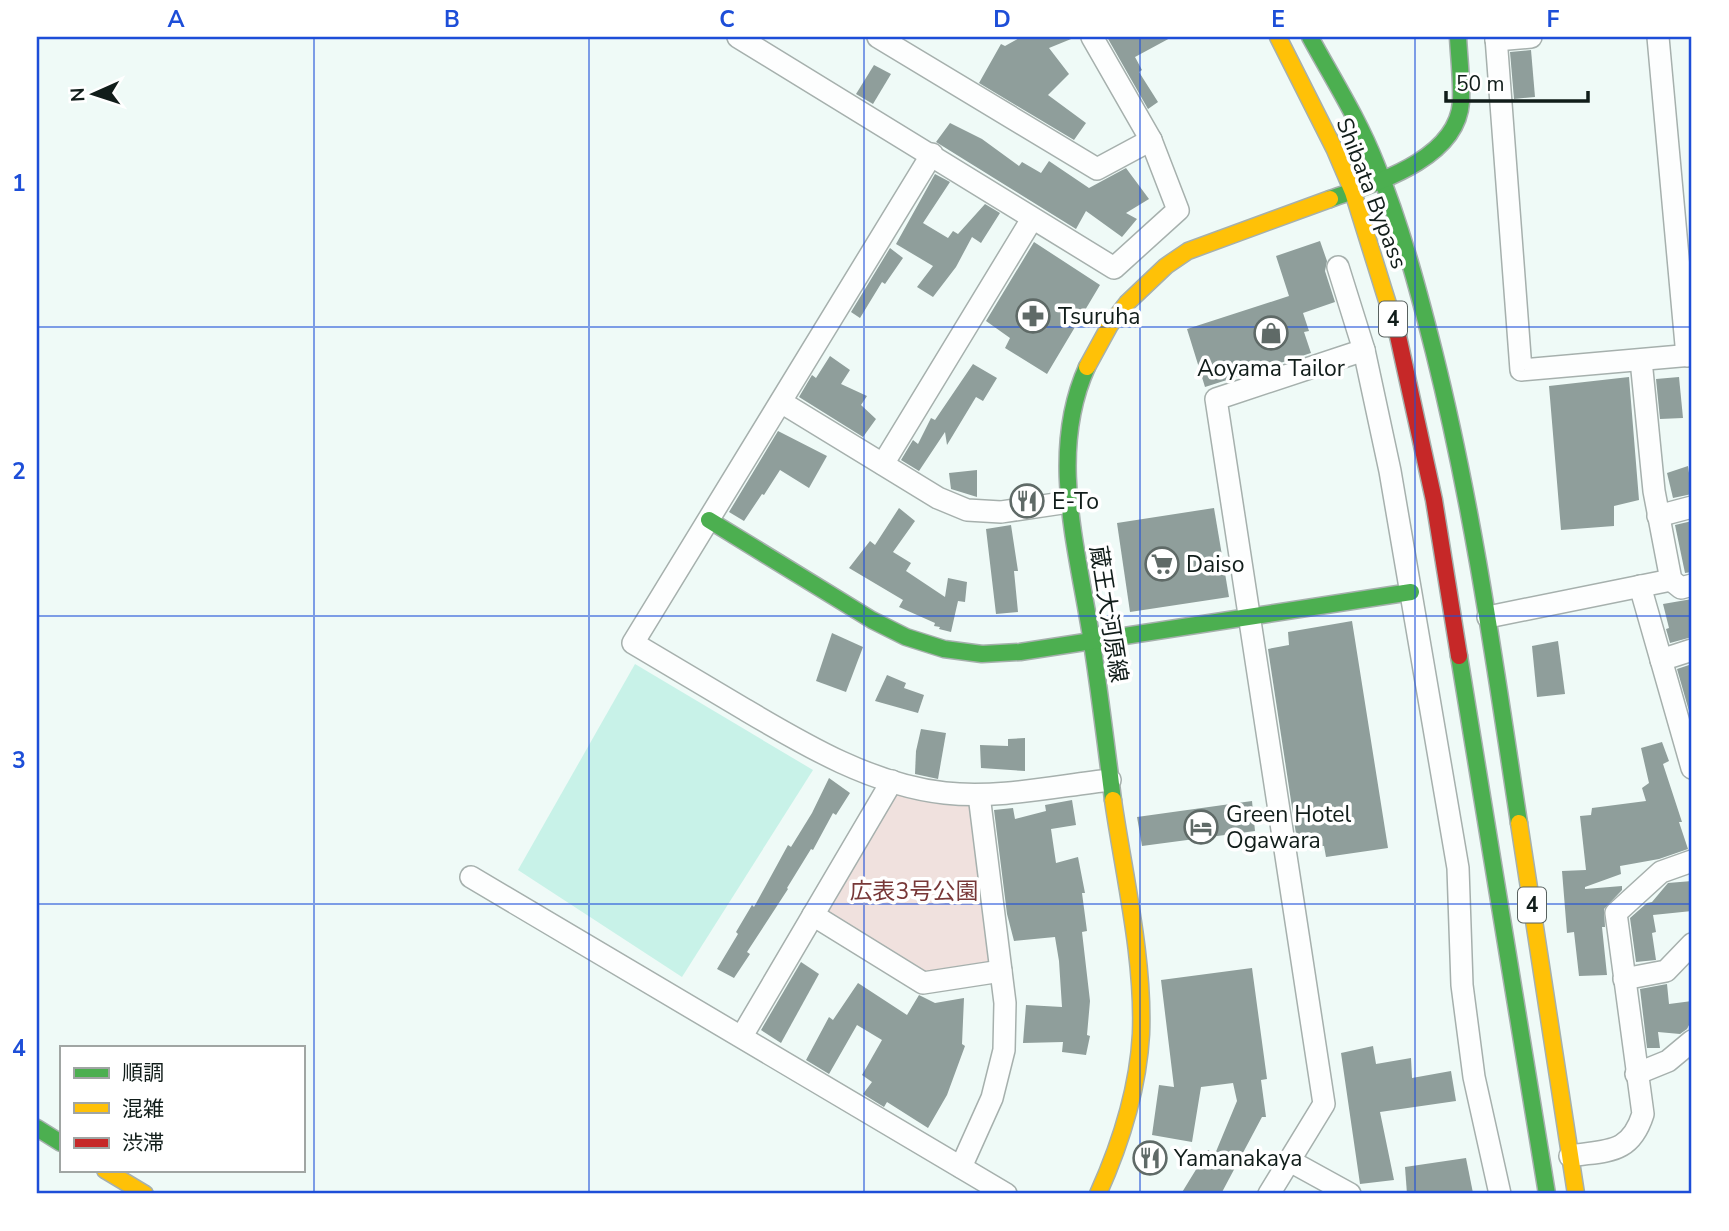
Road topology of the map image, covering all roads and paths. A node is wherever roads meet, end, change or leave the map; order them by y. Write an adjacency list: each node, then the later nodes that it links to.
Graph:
1 (878, 37): 10 (street)
2 (1092, 37): 10 (street)
3 (1278, 37): 14 (main road, Shibata Bypass / 4)
4 (1310, 37): 12 (main road, Shibata Bypass / 4)
5 (1458, 37): 12 (main road, 蔵王大河原線)
6 (1531, 37): 8 (street)
7 (1658, 37): 13 (street)
8 (1496, 38): 19 (street)
9 (748, 39): 11 (street)
10 (1152, 140): 15 (street)
11 (932, 154): 15 (street); 20 (street)
12 (1383, 180): 14 (main road, 蔵王大河原線); 31 (main road, Shibata Bypass / 4)
13 (1682, 188): 18 (street)
14 (1353, 192): 22 (main road, 蔵王大河原線); 61 (main road, Shibata Bypass / 4)
15 (1032, 219): 21 (street)
16 (1338, 267): 17 (street)
17 (1364, 350): 29 (street); 30 (street)
18 (1690, 355): 19 (street)
19 (1641, 360): 24 (street)
20 (781, 402): 21 (street); 25 (street)
21 (883, 464): 22 (street)
22 (1069, 502): 32 (main road, 蔵王大河原線)
23 (1692, 507): 24 (street)
24 (1658, 516): 26 (street)
25 (709, 520): 32 (main road); 38 (street)
26 (1671, 580): 27 (street); 28 (street)
27 (1692, 585)
28 (1640, 586): 31 (street); 34 (street)
29 (1411, 592): 30 (main road); 60 (street)
30 (1250, 617): 32 (main road); 52 (street)
31 (1488, 617): 51 (main road, 4)
32 (1092, 640): 37 (main road, 蔵王大河原線)
33 (1692, 650): 34 (street)
34 (1661, 660): 35 (street)
35 (1685, 717): 36 (street)
36 (1692, 768)
37 (1110, 780): 39 (street); 57 (main road, 蔵王大河原線)
38 (891, 781): 39 (street); 42 (street)
39 (979, 795): 44 (street)
40 (1692, 861): 45 (street)
41 (471, 877): 46 (street)
42 (813, 915): 44 (street); 46 (street)
43 (1692, 944): 45 (street)
44 (1001, 971): 53 (street)
45 (1624, 979): 48 (street)
46 (742, 1036): 53 (street)
47 (1692, 1041): 48 (street)
48 (1636, 1074): 51 (street)
49 (37, 1128): 50 (main road)
50 (60, 1142)
51 (1570, 1156): 62 (main road, 4)
52 (1290, 1161): 58 (street); 59 (street)
53 (961, 1167): 56 (street)
54 (108, 1172): 55 (main road)
55 (145, 1194)
56 (1006, 1194)
57 (1098, 1194)
58 (1269, 1194)
59 (1350, 1194)
60 (1500, 1194)
61 (1547, 1194)
62 (1576, 1194)

